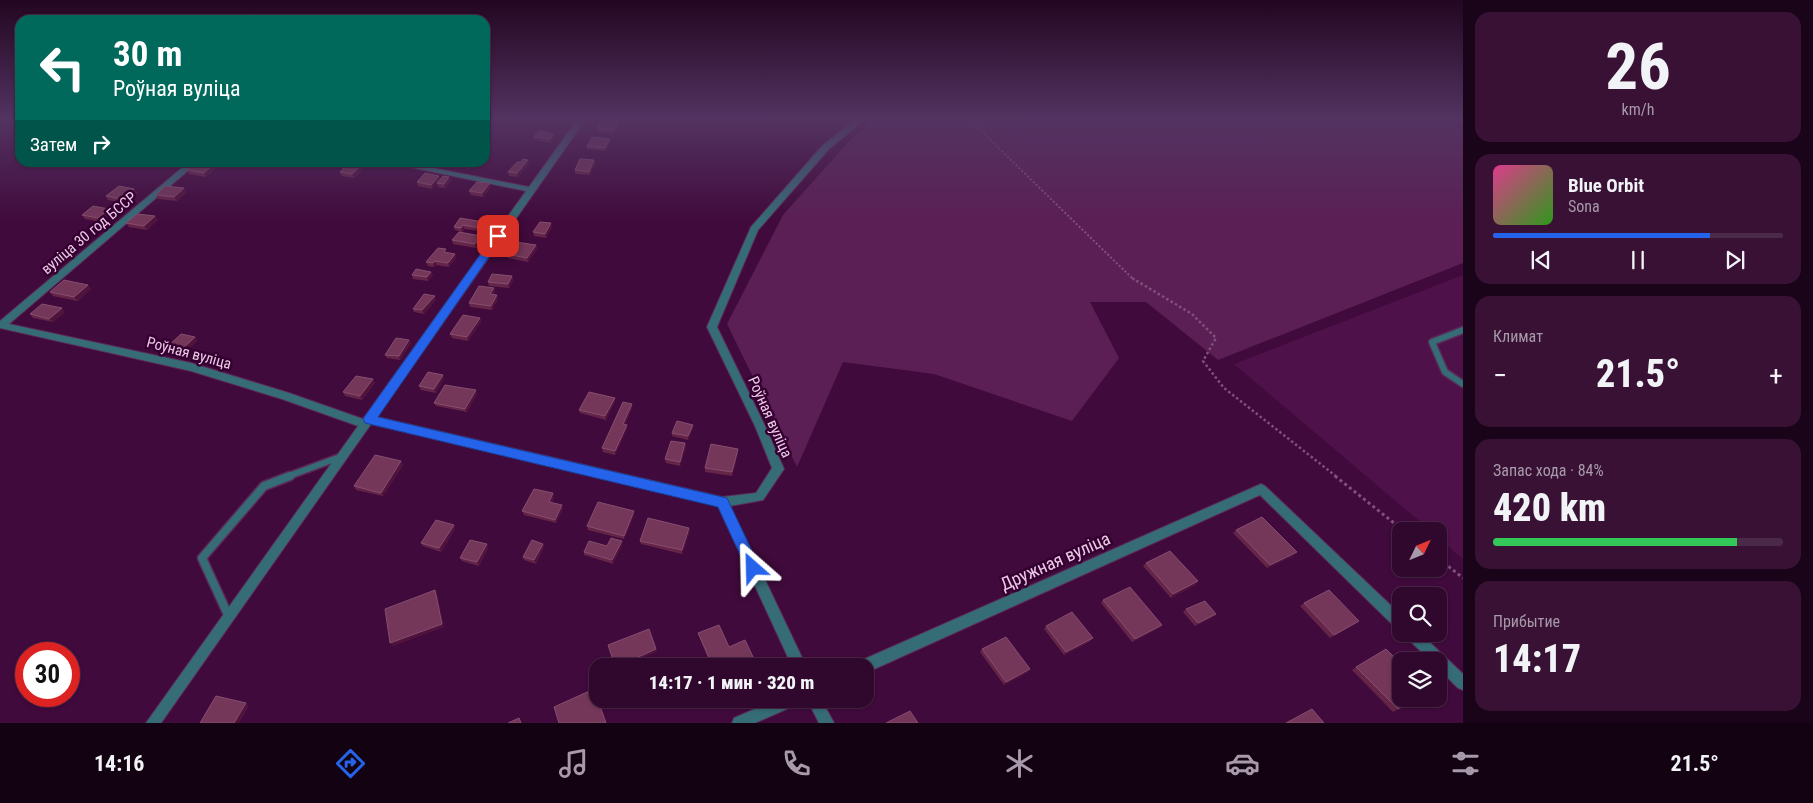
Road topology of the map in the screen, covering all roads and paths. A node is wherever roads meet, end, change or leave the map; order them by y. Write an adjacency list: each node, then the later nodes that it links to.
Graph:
1 (557, 154): 6 (street)
2 (820, 154): 12 (street, Роўная вуліца)
3 (1004, 154): 13 (path)
4 (188, 167): 7 (street, вуліца 30 год БССР)
5 (414, 167): 6 (street)
6 (531, 190): 10 (street)
7 (1, 325): 10 (street, Роўная вуліца)
8 (1463, 330): 9 (lane)
9 (1463, 384)
10 (367, 422): 11 (street); 12 (street, Роўная вуліца)
11 (343, 457): 17 (street); 17 (lane)
12 (722, 502): 19 (street)
13 (1393, 522)
14 (1448, 566): 15 (path)
15 (1463, 578)
16 (1392, 615): 20 (street, Дружная вуліца)
17 (228, 617): 24 (street)
18 (1420, 642): 21 (street)
19 (795, 658)
20 (874, 662)
21 (1463, 683)
22 (773, 708): 25 (street)
23 (819, 708): 26 (street)
24 (153, 723)
25 (739, 723)
26 (827, 723)

